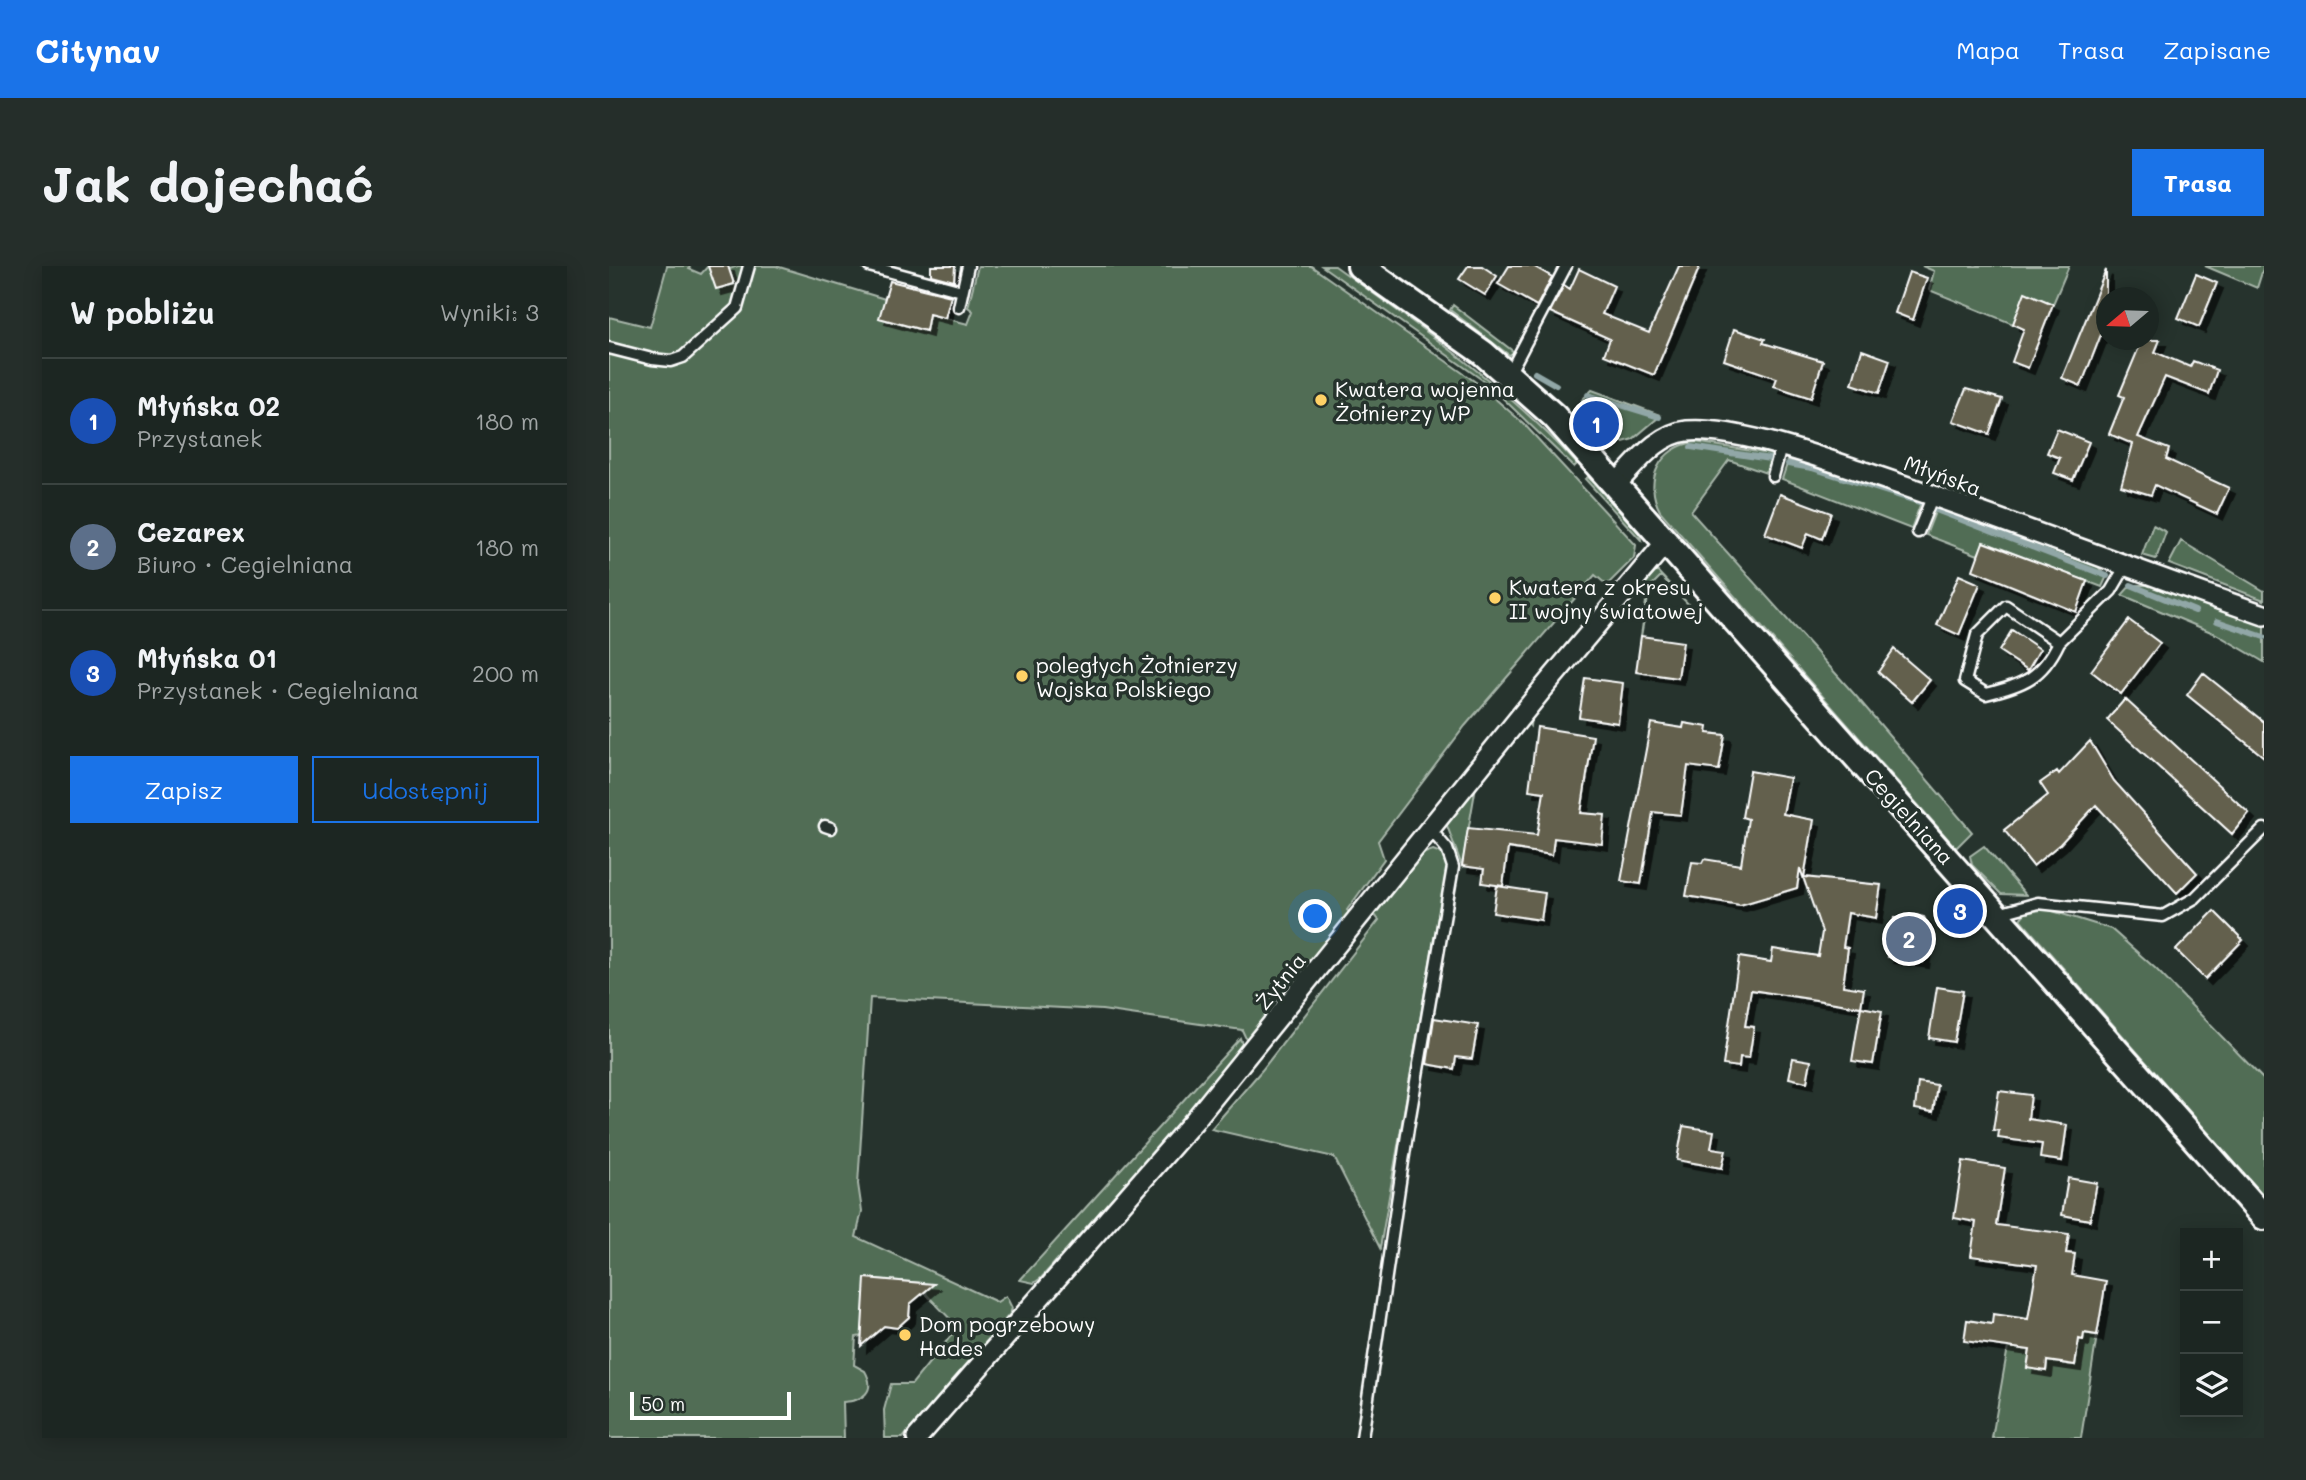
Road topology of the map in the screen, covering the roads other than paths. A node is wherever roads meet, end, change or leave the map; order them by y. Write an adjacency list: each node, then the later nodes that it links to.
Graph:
1 (749, 266): 9 (lane)
2 (869, 266): 6 (lane)
3 (968, 266): 7 (lane)
4 (1360, 266): 10 (street, Cegielniana)
5 (1566, 266): 10 (lane)
6 (909, 271): 7 (lane)
7 (962, 291): 8 (lane)
8 (959, 307)
9 (609, 348)
10 (1509, 374): 13 (street, Cegielniana)
11 (1781, 446): 12 (lane); 13 (street, Młyńska); 14 (street, Młyńska)
12 (1773, 476)
13 (1616, 484): 16 (street, Cegielniana)
14 (1934, 495): 15 (lane); 17 (street, Młyńska)
15 (1918, 532)
16 (1666, 542): 20 (street, Żytnia); 22 (street, Cegielniana)
17 (2125, 567): 18 (street, Młyńska); 19 (lane)
18 (2264, 615)
19 (2059, 642): 19 (lane)
20 (1430, 829): 24 (street, Żytnia); 25 (lane)
21 (2264, 830): 22 (lane)
22 (1997, 915): 23 (street, Cegielniana)
23 (2264, 1217)
24 (917, 1438)
25 (1362, 1438)

